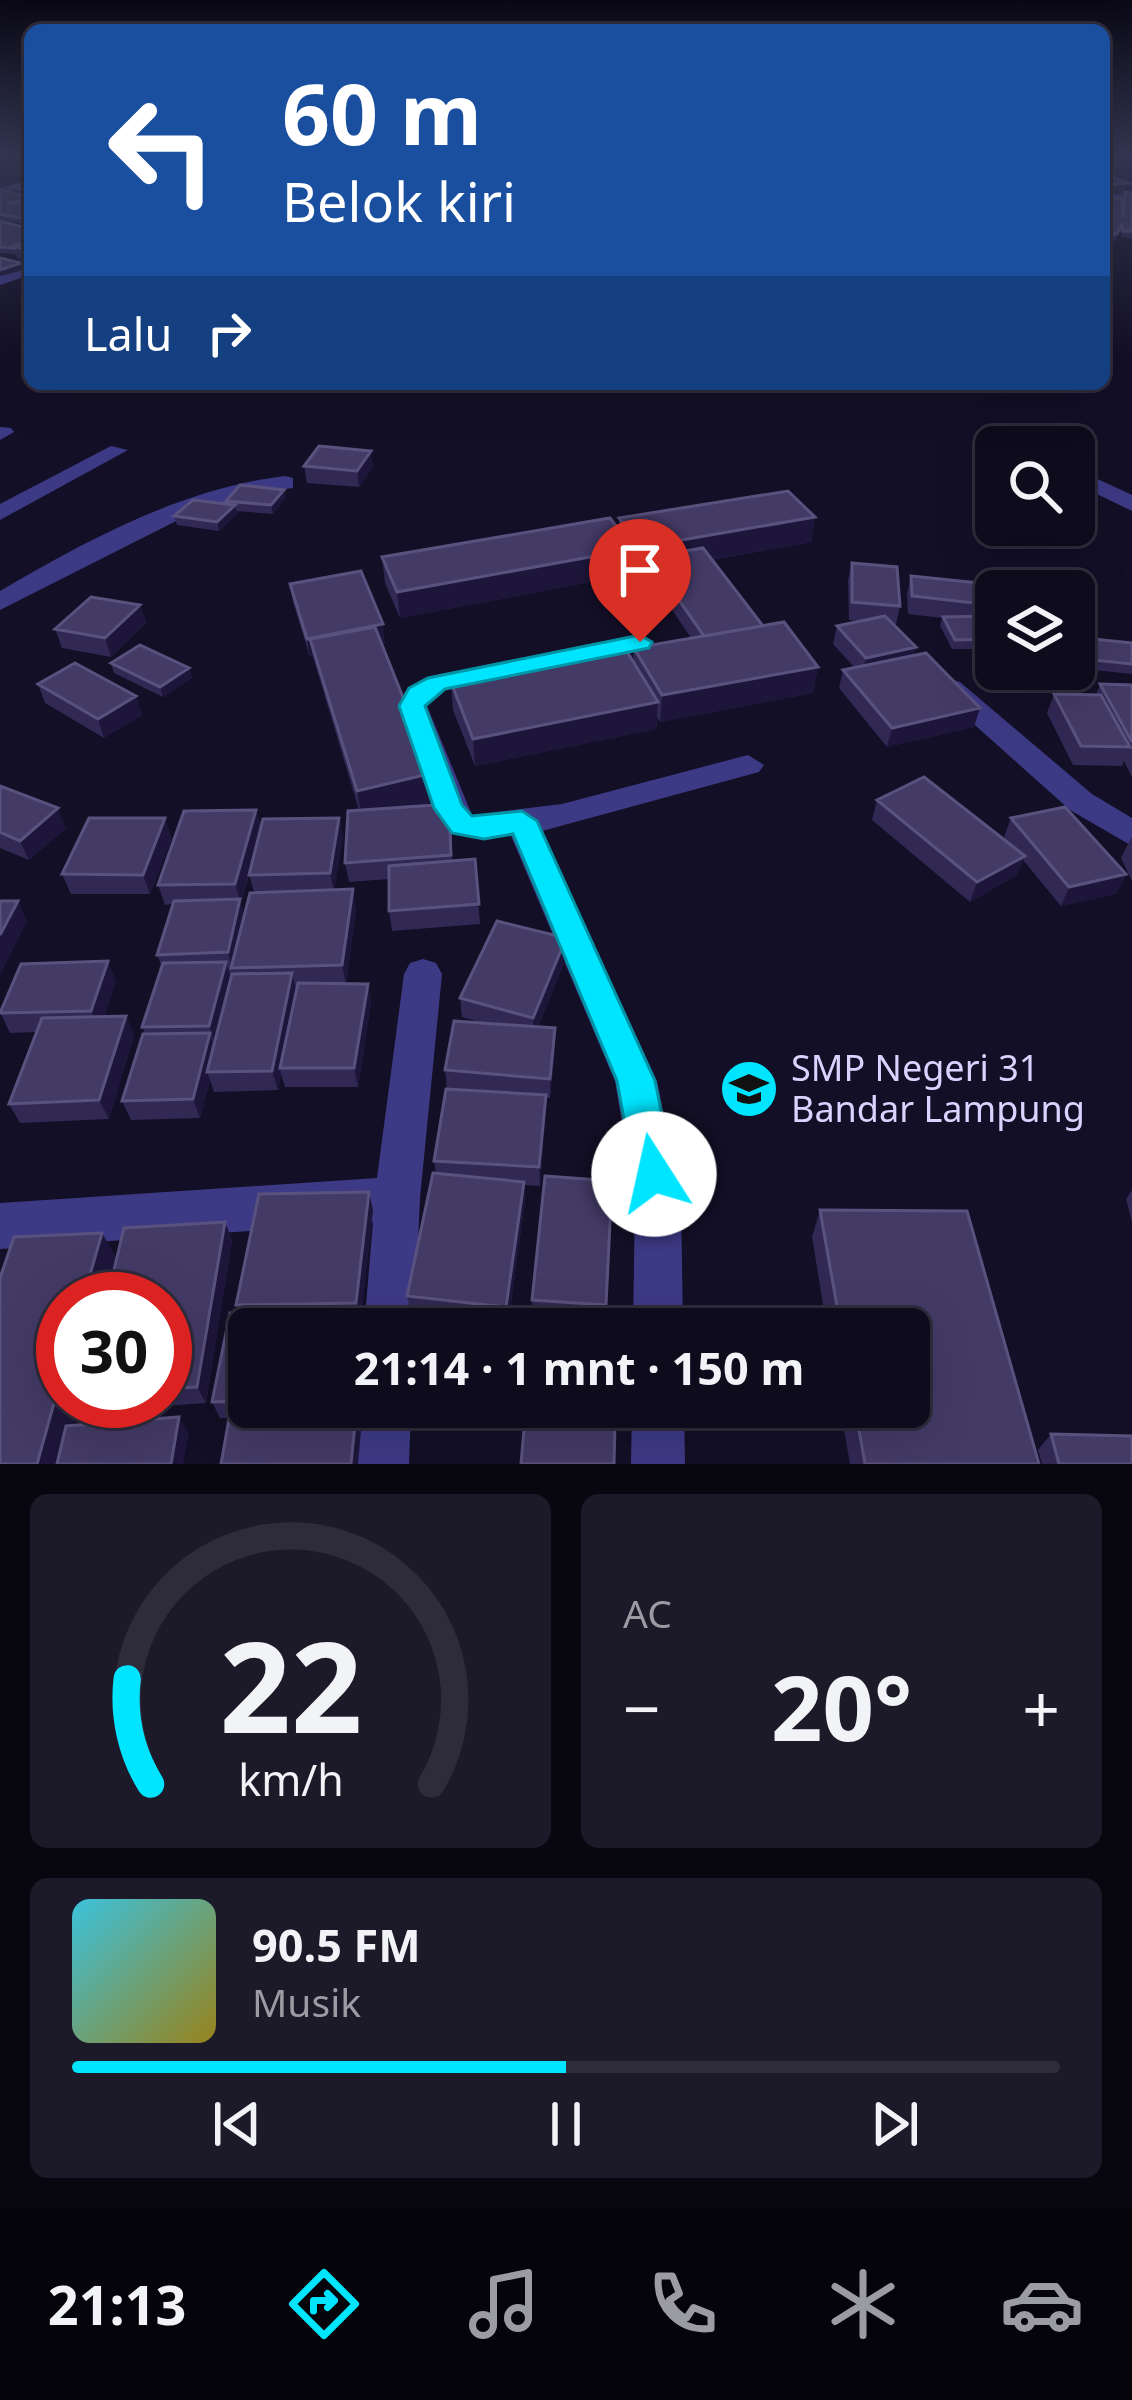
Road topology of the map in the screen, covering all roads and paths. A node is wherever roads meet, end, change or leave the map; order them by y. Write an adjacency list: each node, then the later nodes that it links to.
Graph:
1 (118, 450): 5 (street)
2 (284, 482): 6 (street)
3 (1095, 485): 4 (street)
4 (1132, 504)
5 (0, 512)
6 (0, 602)
7 (640, 642): 10 (street)
8 (928, 669): 11 (street)
9 (748, 765): 10 (street)
10 (522, 821): 16 (street)
11 (1132, 834)
12 (424, 974): 13 (street)
13 (397, 1198): 14 (street); 15 (street)
14 (0, 1226)
15 (390, 1308)
16 (658, 1308)
17 (384, 1428): 19 (street)
18 (658, 1428): 20 (street)
19 (382, 1464)
20 (658, 1464)

